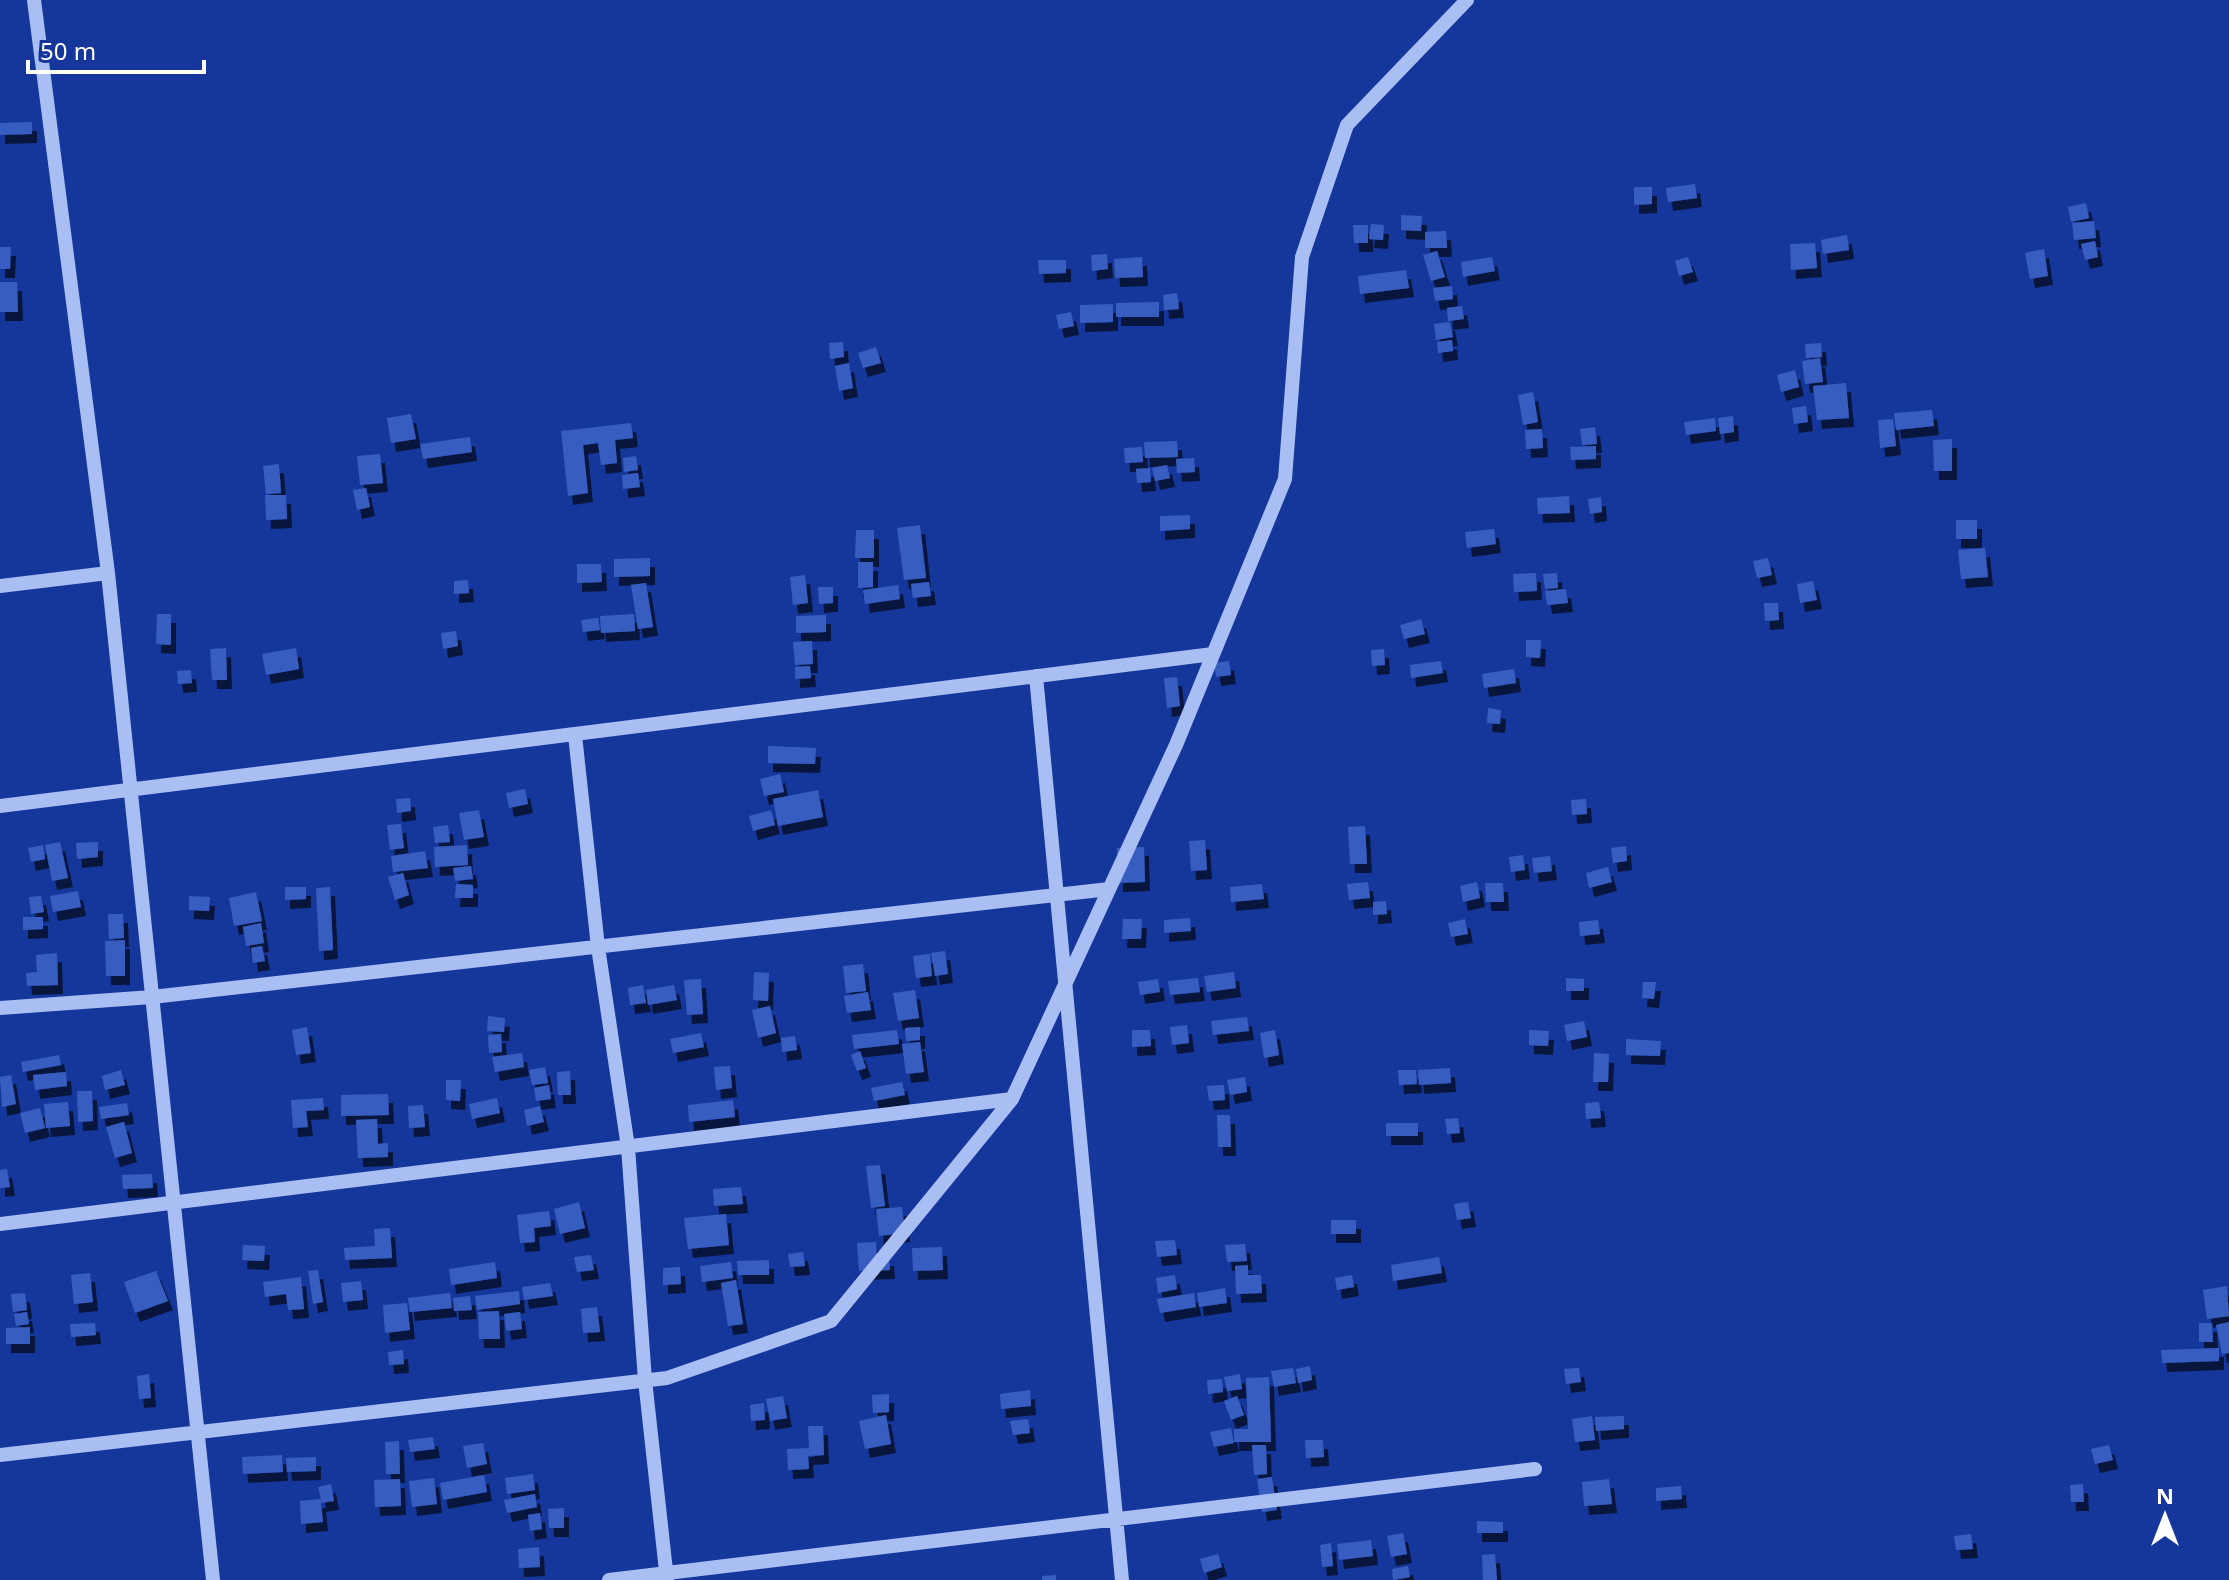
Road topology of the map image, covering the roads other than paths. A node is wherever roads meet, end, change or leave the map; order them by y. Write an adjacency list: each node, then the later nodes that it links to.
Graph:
1 (34, 0): 3 (street)
2 (1467, 0): 5 (street)
3 (108, 573): 4 (street); 8 (street)
4 (0, 586)
5 (1213, 654): 6 (street); 10 (street)
6 (1036, 676): 7 (street); 11 (street)
7 (575, 735): 8 (street); 12 (street)
8 (131, 790): 9 (street); 14 (street)
9 (0, 806)
10 (1109, 889): 11 (street); 13 (street)
11 (1057, 895): 12 (street); 13 (street)
12 (598, 947): 14 (street); 17 (street)
13 (1066, 983): 16 (street); 24 (street)
14 (152, 997): 15 (street); 18 (street)
15 (0, 1008)
16 (1012, 1099): 17 (street); 20 (street)
17 (628, 1147): 18 (street); 20 (street)
18 (173, 1203): 19 (street); 21 (street)
19 (0, 1224)
20 (645, 1380): 21 (street); 25 (street)
21 (198, 1432): 22 (street); 26 (street)
22 (0, 1455)
23 (1535, 1469): 24 (street)
24 (1117, 1519): 25 (street); 28 (street)
25 (666, 1577): 27 (street)
26 (213, 1580)
27 (609, 1580)
28 (1122, 1580)

